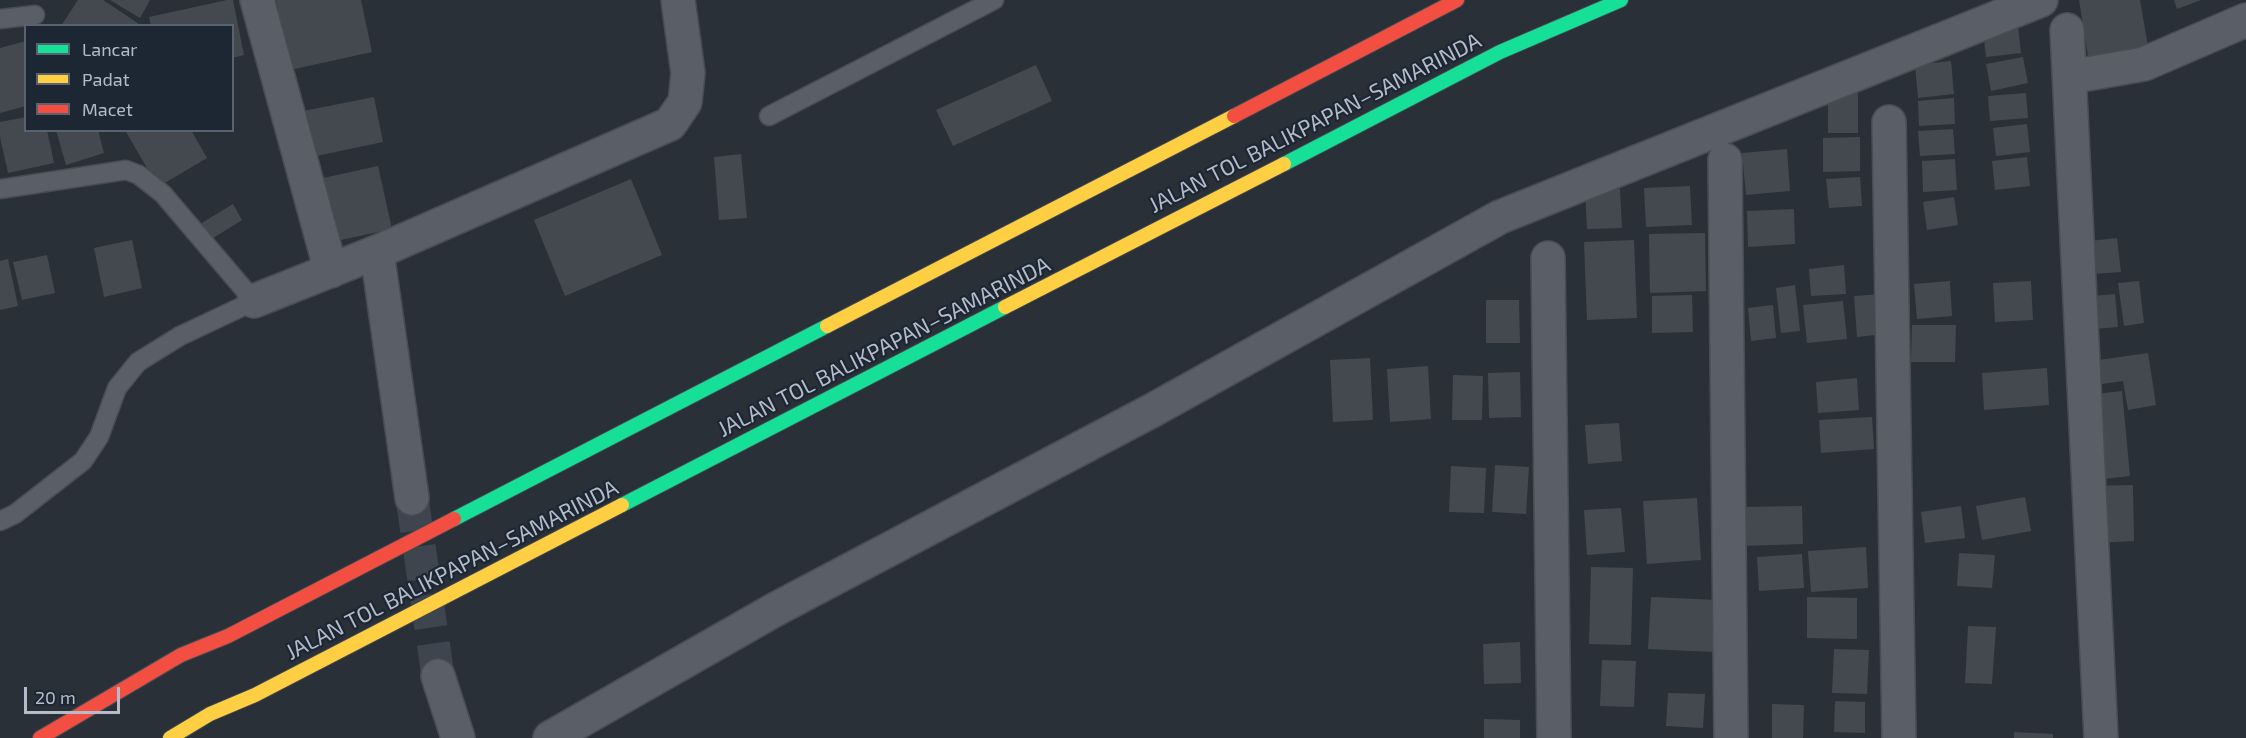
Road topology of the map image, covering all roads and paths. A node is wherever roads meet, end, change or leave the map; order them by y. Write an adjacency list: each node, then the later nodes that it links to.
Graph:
1 (257, 0): 18 (street)
2 (678, 0): 16 (street)
3 (994, 0): 12 (lane)
4 (1457, 0): 23 (highway, JALAN TOL BALIKPAPAN–SAMARINDA)
5 (1621, 0): 24 (highway, JALAN TOL BALIKPAPAN–SAMARINDA)
6 (2041, 0): 26 (street)
7 (35, 15): 8 (lane)
8 (0, 19)
9 (2246, 20): 11 (street)
10 (2067, 30): 11 (street)
11 (2070, 77): 30 (street)
12 (769, 116)
13 (1889, 122): 29 (street)
14 (1725, 160): 28 (street)
15 (0, 189): 19 (lane)
16 (377, 252): 18 (street); 20 (street)
17 (1548, 258): 27 (street)
18 (331, 271): 19 (street)
19 (254, 301): 21 (lane)
20 (412, 498)
21 (0, 521)
22 (438, 676): 25 (street)
23 (40, 738)
24 (170, 738)
25 (458, 738)
26 (549, 738)
27 (1554, 738)
28 (1731, 738)
29 (1899, 738)
30 (2101, 738)

